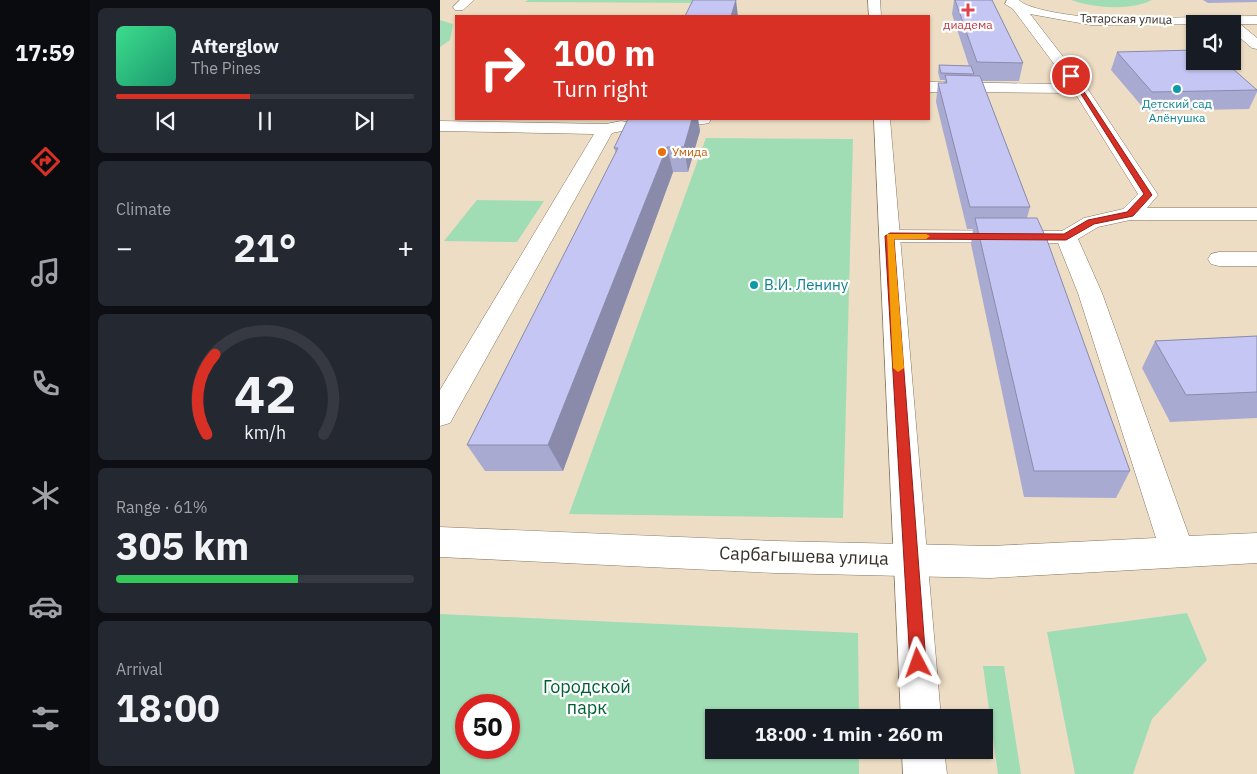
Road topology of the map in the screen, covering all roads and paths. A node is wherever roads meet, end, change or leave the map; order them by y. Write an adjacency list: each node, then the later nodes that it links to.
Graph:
1 (874, 0): 3 (street)
2 (1009, 2): 5 (street, Татарская улица); 10 (street)
3 (876, 15)
4 (1257, 20): 6 (street, Татарская улица)
5 (1186, 22)
6 (1241, 22)
7 (1241, 31): 8 (street)
8 (1257, 45)
9 (930, 87): 10 (street)
10 (1080, 88): 15 (street)
11 (683, 120): 14 (street)
12 (882, 120): 17 (street)
13 (440, 126): 14 (street)
14 (606, 129): 21 (street)
15 (1130, 214): 16 (street); 18 (street)
16 (1257, 214)
17 (890, 236): 18 (street); 25 (street)
18 (1066, 237): 24 (street)
19 (1219, 259): 20 (street)
20 (1257, 259)
21 (440, 414)
22 (440, 542): 25 (street, Сарбагышева улица)
23 (1257, 548): 24 (street, Сарбагышева улица)
24 (1178, 552): 25 (street, Сарбагышева улица)
25 (911, 559): 26 (street)
26 (920, 709)
27 (924, 759): 28 (street)
28 (925, 774)

